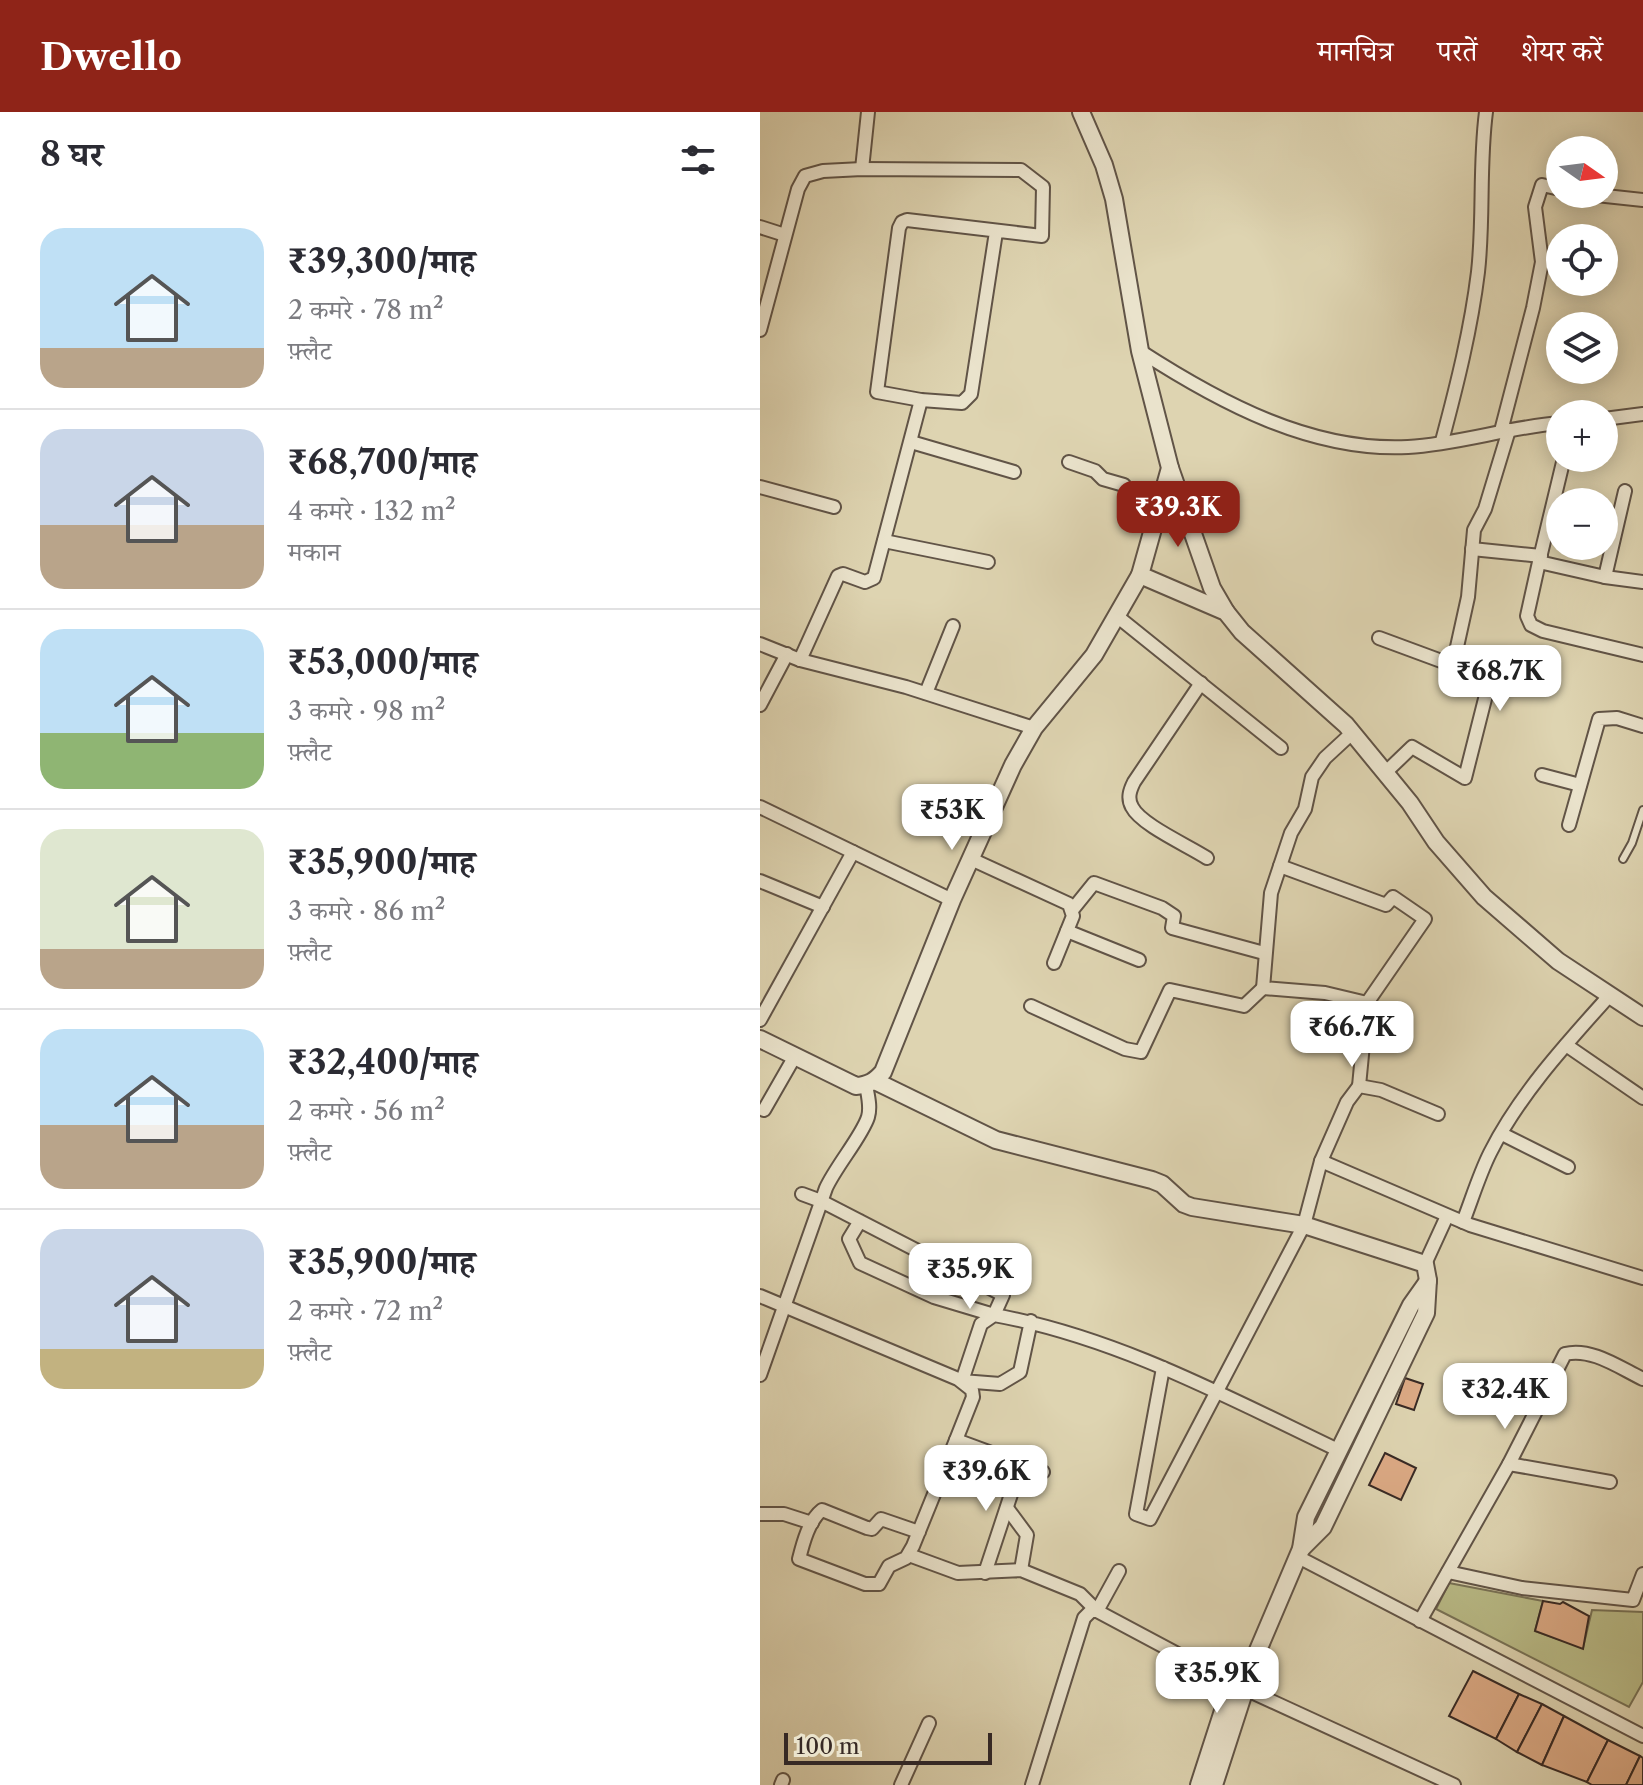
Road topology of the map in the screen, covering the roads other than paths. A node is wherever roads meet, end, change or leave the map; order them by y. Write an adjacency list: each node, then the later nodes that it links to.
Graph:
1 (868, 112): 4 (street)
2 (1081, 112): 12 (street)
3 (1486, 112): 18 (street)
4 (862, 169): 9 (street); 10 (street)
5 (1546, 186): 17 (street)
6 (1618, 197): 7 (street)
7 (1643, 200)
8 (760, 227): 10 (street)
9 (996, 232): 13 (street); 13 (street)
10 (785, 235): 11 (street)
11 (761, 322)
12 (1140, 351): 18 (street); 21 (street)
13 (921, 400): 19 (street)
14 (1643, 414): 15 (street)
15 (1618, 417)
16 (1546, 425): 17 (street)
17 (1505, 430): 18 (street); 29 (street)
18 (1442, 441)
19 (911, 442): 22 (street); 28 (street)
20 (1069, 462): 27 (street)
21 (1170, 468): 27 (street); 35 (street)
22 (1014, 472)
23 (1561, 472): 30 (street)
24 (760, 487): 26 (street)
25 (1625, 491): 33 (street)
26 (834, 507)
27 (1157, 517): 32 (street)
28 (884, 541): 31 (street); 42 (street)
29 (1472, 549): 30 (street); 43 (street)
30 (1540, 559): 33 (street); 41 (street)
31 (988, 562)
32 (1140, 575): 35 (street); 36 (street)
33 (1605, 577): 34 (street)
34 (1643, 582)
35 (1226, 612): 49 (street)
36 (1118, 617): 44 (street); 48 (street)
37 (953, 626): 45 (street)
38 (1379, 638): 43 (street)
39 (760, 644): 40 (street)
40 (787, 654): 42 (street); 46 (street)
41 (1643, 655)
42 (800, 660): 45 (street)
43 (1453, 665): 51 (street)
44 (1201, 683): 50 (street); 58 (street)
45 (926, 693): 48 (street)
46 (760, 705)
47 (1643, 726): 53 (street)
48 (1034, 728): 59 (street)
49 (1352, 733): 51 (street); 61 (street)
50 (1281, 748)
51 (1386, 772): 71 (street)
52 (1542, 775): 53 (street)
53 (1580, 785): 56 (street)
54 (760, 807): 57 (street)
55 (1643, 810): 60 (lane)
56 (1569, 825)
57 (853, 852): 63 (street); 64 (street)
58 (1207, 858)
59 (971, 859): 63 (street); 65 (street)
60 (1623, 859)
61 (1280, 866): 67 (street); 72 (street)
62 (760, 881): 64 (street)
63 (952, 900): 79 (street)
64 (823, 907): 75 (street)
65 (1073, 909): 66 (street); 67 (street)
66 (1067, 931): 68 (street); 69 (street)
67 (1264, 953): 70 (street)
68 (1139, 960)
69 (1054, 963)
70 (1263, 988): 72 (street); 73 (street)
71 (1609, 996): 74 (street); 77 (street)
72 (1367, 1003): 80 (street)
73 (1031, 1006)
74 (1643, 1017)
75 (760, 1020)
76 (760, 1039): 78 (street)
77 (1566, 1045): 81 (street); 84 (street)
78 (795, 1056): 79 (street); 82 (street)
79 (870, 1083): 88 (street); 92 (street)
80 (1359, 1086): 83 (street); 85 (street)
81 (1643, 1098)
82 (764, 1110)
83 (1438, 1114)
84 (1502, 1134): 86 (street); 91 (street)
85 (1321, 1161): 89 (street); 92 (street)
86 (1568, 1167)
87 (802, 1194): 88 (street)
88 (821, 1201): 90 (street); 96 (street)
89 (1447, 1216): 91 (street); 93 (street)
90 (860, 1221): 97 (street); 97 (street)
91 (1463, 1222): 94 (street)
92 (1304, 1225): 93 (street); 103 (street)
93 (1427, 1272): 105 (street); 114 (street)
94 (1643, 1278)
95 (760, 1296): 96 (street)
96 (783, 1306): 100 (street); 102 (street)
97 (994, 1315): 98 (street); 102 (street)
98 (1031, 1321): 99 (street); 102 (street)
99 (1163, 1368): 103 (street); 103 (street)
100 (760, 1375)
101 (1643, 1379): 107 (street)
102 (962, 1381): 104 (street)
103 (1218, 1393): 105 (street)
104 (956, 1440): 106 (street); 113 (street)
105 (1338, 1450): 114 (street)
106 (1021, 1464): 108 (street); 110 (street)
107 (1509, 1464): 109 (street); 118 (street)
108 (1043, 1472)
109 (1610, 1482)
110 (1007, 1508): 116 (street); 119 (street)
111 (760, 1514): 112 (street)
112 (812, 1523): 113 (street); 115 (street)
113 (919, 1532): 115 (street)
114 (1300, 1553): 122 (street); 123 (street)
115 (909, 1555): 119 (street)
116 (1021, 1570): 119 (street); 121 (street)
117 (1119, 1571): 121 (street)
118 (1448, 1572): 120 (street); 122 (street)
119 (985, 1573)
120 (1643, 1574)
121 (1097, 1611): 123 (street); 127 (street)
122 (1420, 1621): 125 (street)
123 (1240, 1686): 128 (street); 129 (street); 130 (street)
124 (929, 1723): 126 (street)
125 (1643, 1736)
126 (901, 1785)
127 (1032, 1785)
128 (1199, 1785)
129 (1214, 1785)
130 (1454, 1785)

